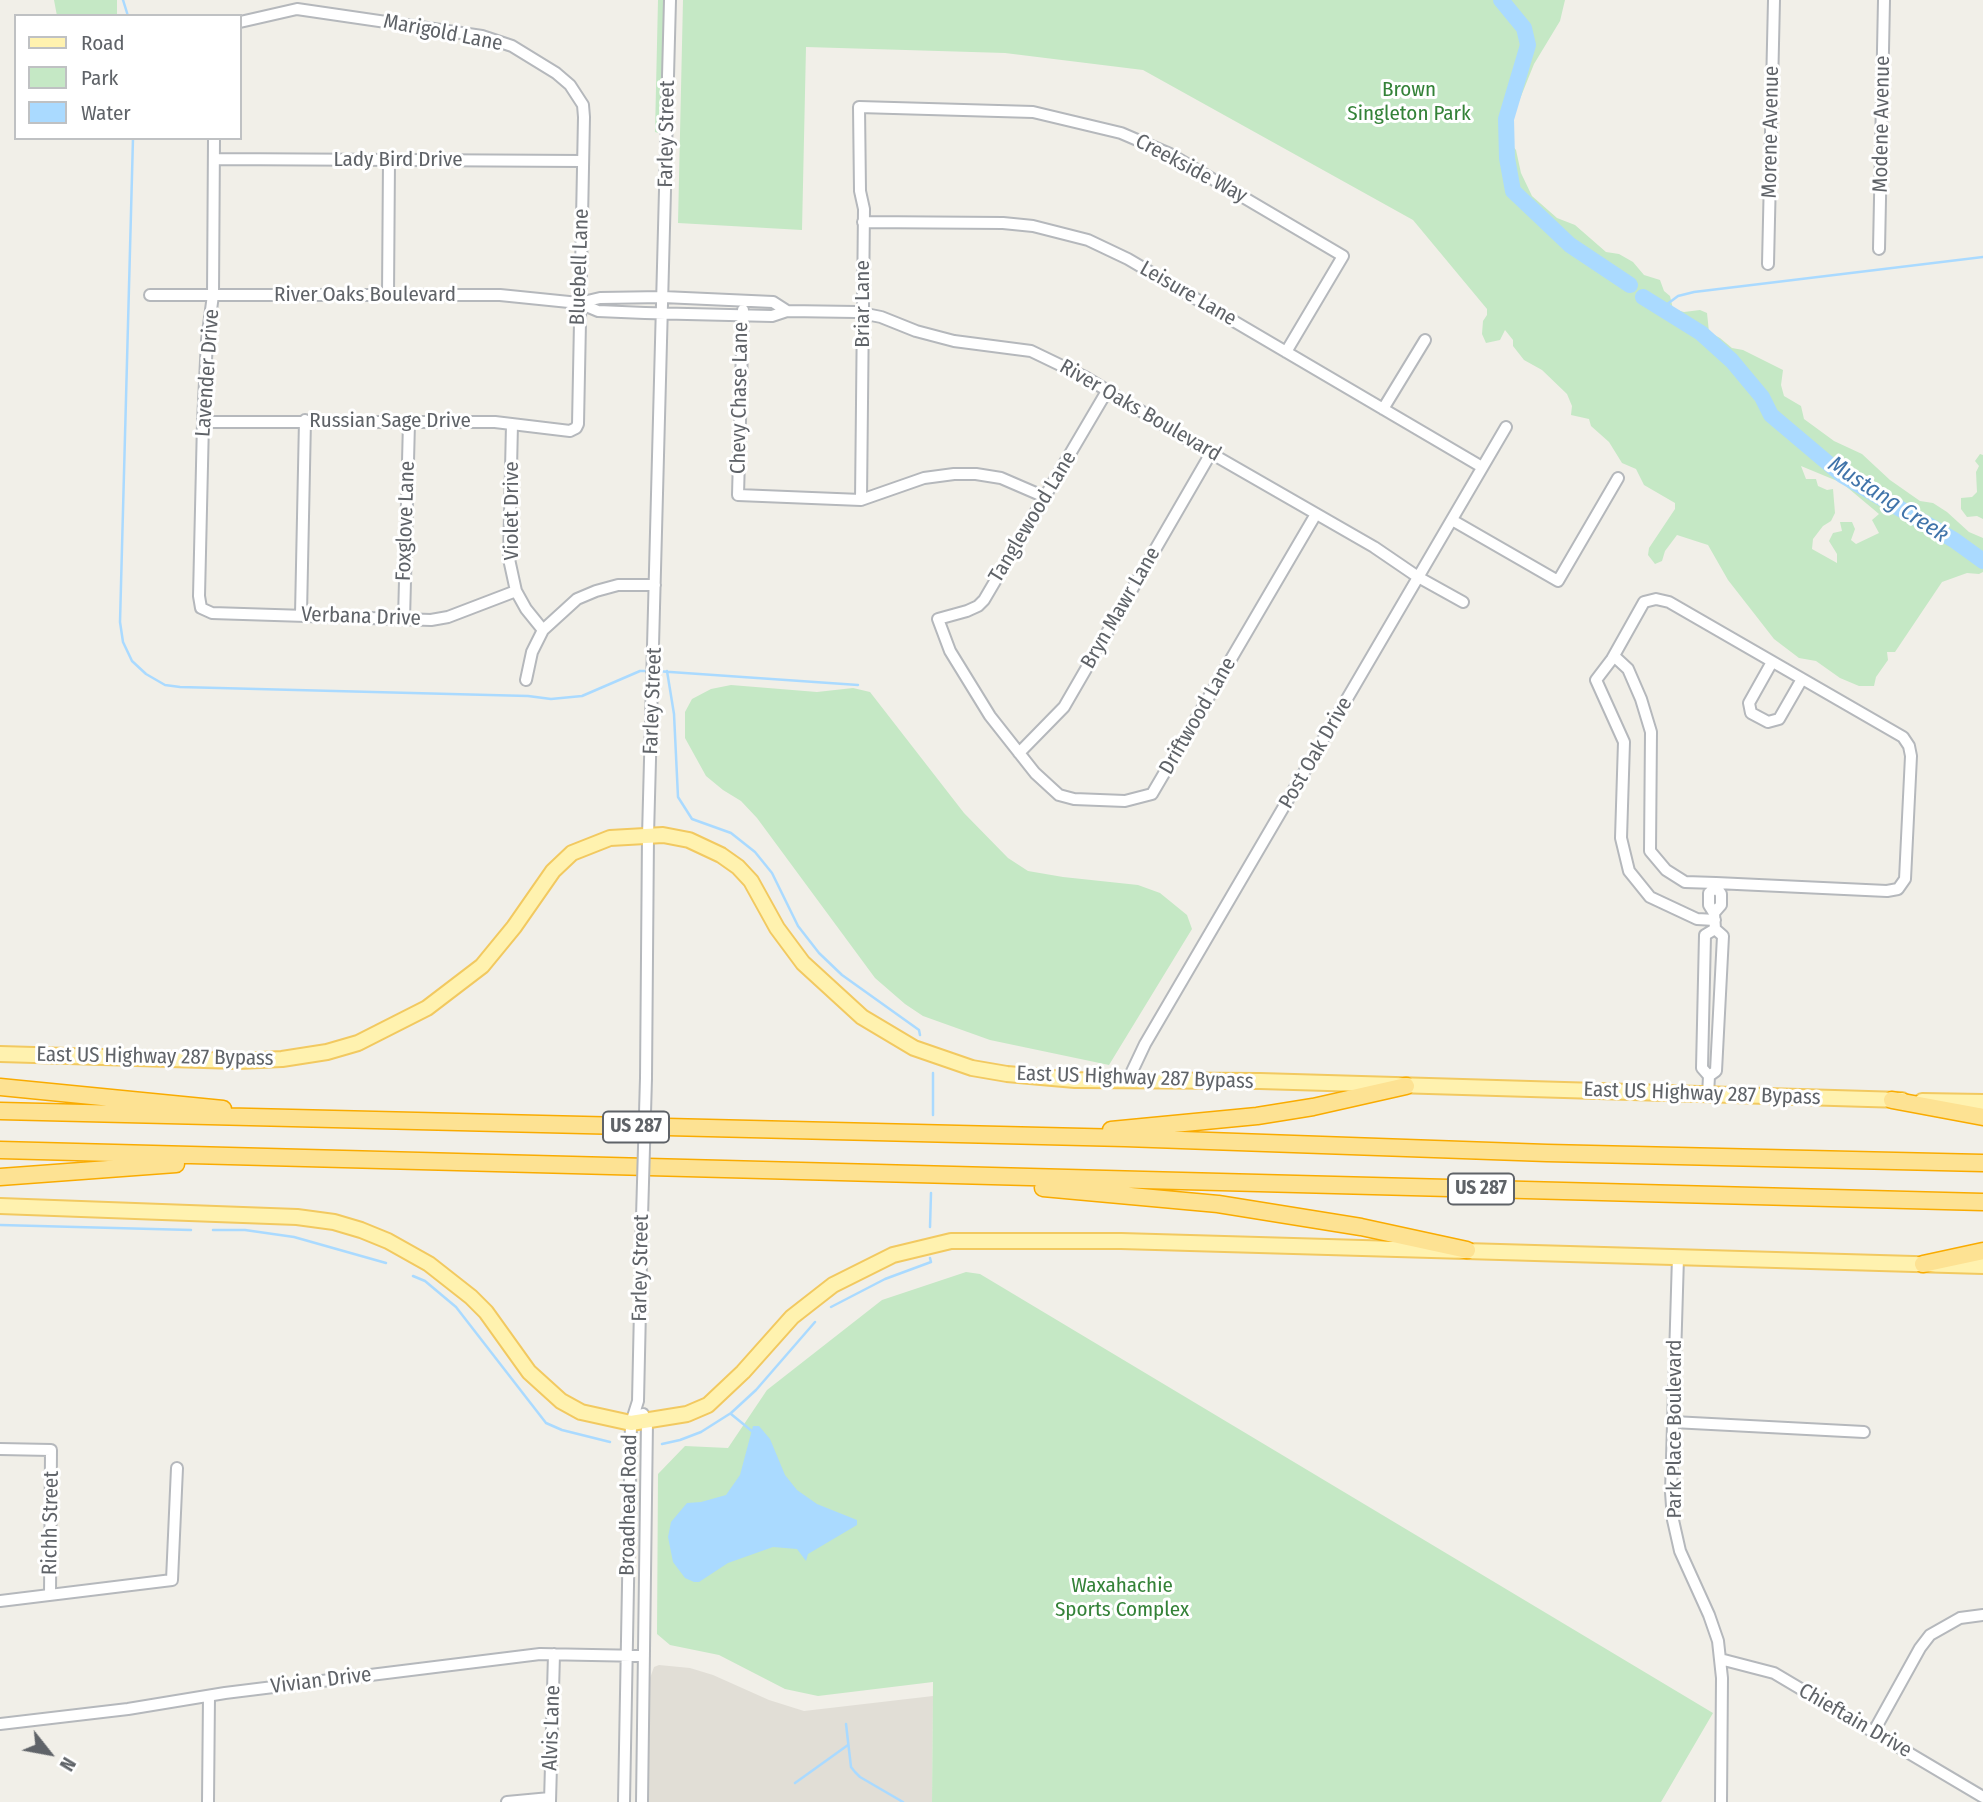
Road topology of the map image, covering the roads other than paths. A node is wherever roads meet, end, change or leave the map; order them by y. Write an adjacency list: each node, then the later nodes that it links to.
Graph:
1 (670, 0): 17 (street, Farley Street)
2 (1774, 0): 13 (street, Morene Avenue)
3 (1884, 0): 12 (street, Modene Avenue)
4 (242, 22): 5 (street, Marigold Lane)
5 (583, 105): 10 (street, Bluebell Lane)
6 (859, 107): 11 (street, Briar Lane); 25 (street, Creekside Way)
7 (214, 140): 8 (street, Lavender Drive)
8 (214, 159): 9 (street, Lady Bird Drive); 15 (street, Lavender Drive)
9 (389, 160): 10 (street, Lady Bird Drive); 16 (street)
10 (583, 161): 19 (street, Bluebell Lane)
11 (863, 222): 22 (street, Briar Lane); 25 (street, Leisure Lane)
12 (1879, 249)
13 (1768, 264)
14 (150, 295): 15 (street, River Oaks Boulevard)
15 (214, 295): 16 (street, River Oaks Boulevard); 29 (street, Lavender Drive)
16 (388, 295): 19 (street, River Oaks Boulevard)
17 (663, 297): 18 (street, River Oaks Boulevard); 19 (street, River Oaks Boulevard); 21 (street, Farley Street)
18 (744, 300): 20 (street, River Oaks Boulevard); 23 (street, Chevy Chase Lane)
19 (579, 303): 21 (street, River Oaks Boulevard); 32 (street, Bluebell Lane)
20 (787, 311): 22 (street, River Oaks Boulevard); 23 (street, River Oaks Boulevard)
21 (663, 312): 23 (street, River Oaks Boulevard); 42 (street, Farley Street)
22 (863, 313): 26 (street, River Oaks Boulevard); 38 (street, Briar Lane)
23 (742, 316): 38 (street, Chevy Chase Lane)
24 (1425, 340): 27 (street)
25 (1286, 352): 27 (street, Leisure Lane)
26 (1107, 391): 34 (street, River Oaks Boulevard); 37 (street, Tanglewood Lane)
27 (1384, 409): 35 (street, Leisure Lane)
28 (305, 420): 29 (street, Russian Sage Drive); 30 (street, Russian Sage Drive); 46 (street)
29 (203, 422): 45 (street, Lavender Drive)
30 (409, 422): 31 (street, Russian Sage Drive); 48 (street, Foxglove Lane)
31 (512, 424): 32 (street, Russian Sage Drive); 43 (street, Violet Drive)
32 (576, 428)
33 (1506, 428): 35 (street, Post Oak Drive)
34 (1211, 453): 39 (street, River Oaks Boulevard); 54 (street, Bryn Mawr Lane)
35 (1482, 467): 40 (street, Post Oak Drive)
36 (1618, 478): 40 (street)
37 (1045, 497): 38 (street); 47 (street, Tanglewood Lane)
38 (861, 500)
39 (1316, 514): 41 (street, River Oaks Boulevard); 54 (street, Driftwood Lane)
40 (1452, 520): 41 (street, Post Oak Drive)
41 (1418, 578): 44 (street, River Oaks Boulevard); 60 (street, Post Oak Drive)
42 (655, 585): 49 (street); 55 (street, Farley Street)
43 (516, 591): 48 (street, Verbana Drive); 49 (street, Violet Drive)
44 (1463, 602)
45 (201, 608): 46 (street, Verbana Drive)
46 (301, 614): 48 (street, Verbana Drive)
47 (938, 619): 54 (street, Driftwood Lane)
48 (404, 620)
49 (543, 630): 53 (street)
50 (1614, 656): 51 (street); 56 (street); 57 (street)
51 (1772, 662): 52 (street); 52 (street)
52 (1802, 679): 56 (street)
53 (526, 680)
54 (1019, 752)
55 (648, 836): 58 (main road, East US Highway 287 Bypass); 60 (main road, East US Highway 287 Bypass); 82 (street, Farley Street, bridge)
56 (1716, 885): 57 (street)
57 (1715, 921): 59 (street); 59 (street)
58 (0, 1054)
59 (1709, 1076): 63 (street)
60 (1128, 1080): 61 (main road, East US Highway 287 Bypass)
61 (1406, 1086): 63 (main road, East US Highway 287 Bypass); 69 (highway)
62 (0, 1087): 67 (highway)
63 (1708, 1095): 64 (main road, East US Highway 287 Bypass)
64 (1892, 1100): 65 (main road, East US Highway 287 Bypass); 68 (highway)
65 (1983, 1102)
66 (0, 1111): 67 (highway, US 287)
67 (244, 1117): 69 (highway, US 287)
68 (1983, 1117)
69 (1028, 1137): 72 (highway, US 287)
70 (0, 1150): 71 (highway, US 287)
71 (348, 1160): 73 (highway, US 287); 74 (highway)
72 (1983, 1163)
73 (979, 1175): 75 (highway, US 287); 77 (highway)
74 (0, 1177)
75 (1983, 1202)
76 (0, 1206): 85 (main road)
77 (1468, 1250): 79 (main road); 83 (main road)
78 (1983, 1251): 80 (highway)
79 (1678, 1257): 80 (main road); 84 (street, Park Place Boulevard)
80 (1923, 1264): 81 (main road)
81 (1983, 1266)
82 (638, 1401): 83 (street, Broadhead Road); 85 (street, Broadhead Road)
83 (647, 1422): 85 (main road); 94 (street, Broadhead Road)
84 (1672, 1422): 86 (street); 95 (street, Park Place Boulevard)
85 (631, 1423): 93 (street, Broadhead Road)
86 (1864, 1432)
87 (0, 1449): 89 (street, Richh Street)
88 (177, 1468): 89 (street)
89 (50, 1595): 90 (street)
90 (0, 1601)
91 (1983, 1615): 98 (street)
92 (554, 1654): 93 (street, Vivian Drive); 96 (street, Vivian Drive); 100 (street, Alvis Lane)
93 (627, 1655): 94 (street, Vivian Drive); 103 (street, Broadhead Road)
94 (644, 1656): 104 (street, Broadhead Road)
95 (1720, 1659): 98 (street, Chieftain Drive); 105 (street, Park Place Boulevard)
96 (209, 1696): 97 (street, Vivian Drive); 101 (street)
97 (0, 1724)
98 (1874, 1731): 99 (street, Chieftain Drive)
99 (1983, 1797)
100 (550, 1800): 102 (street)
101 (208, 1802)
102 (506, 1802)
103 (624, 1802)
104 (642, 1802)
105 (1721, 1802)

